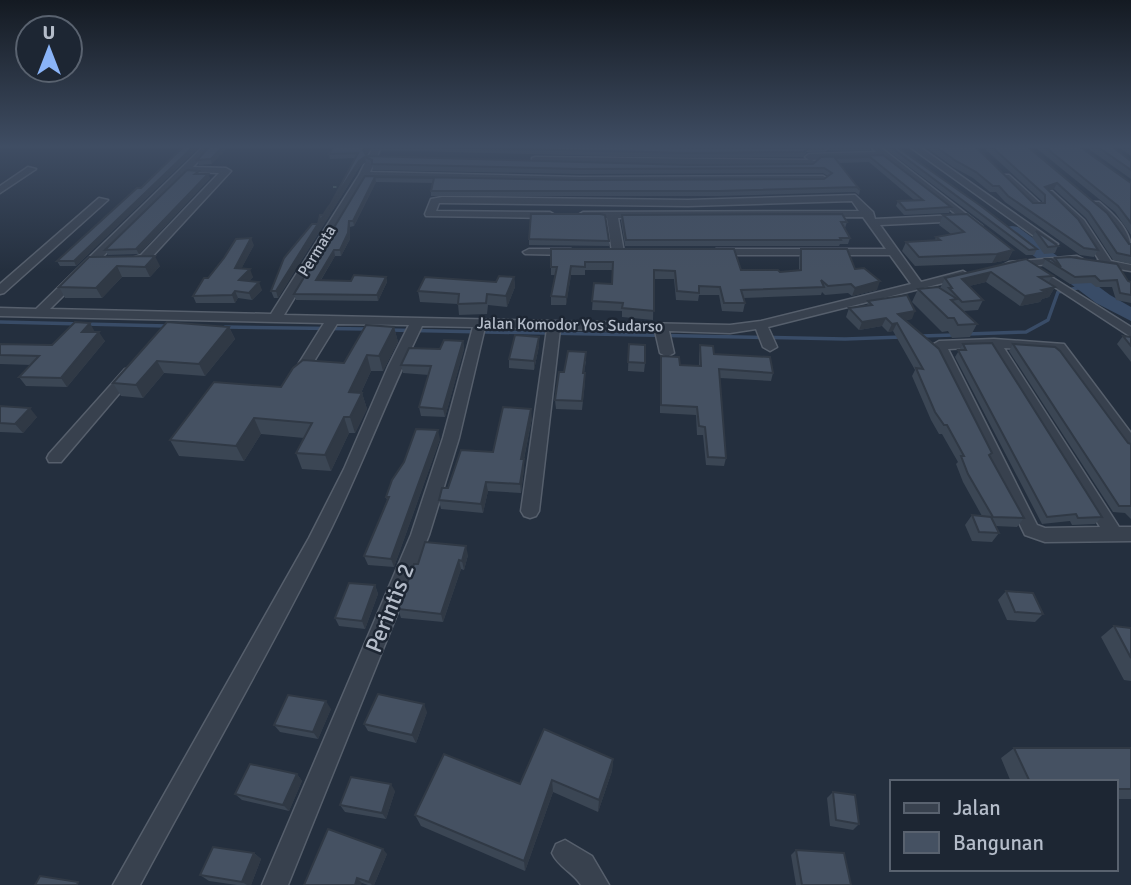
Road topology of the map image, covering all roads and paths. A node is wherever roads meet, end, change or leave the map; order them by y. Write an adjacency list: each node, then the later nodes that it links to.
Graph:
1 (166, 188): 32 (street)
2 (210, 188): 32 (street)
3 (356, 188): 41 (street, Permata)
4 (585, 188): 13 (street)
5 (830, 188): 11 (street)
6 (928, 188): 20 (street)
7 (973, 188): 31 (street)
8 (1018, 188): 15 (street)
9 (1049, 193): 33 (street)
10 (1084, 195): 22 (street)
11 (838, 198): 14 (street); 19 (street)
12 (103, 200): 38 (street)
13 (589, 202): 14 (street); 16 (street)
14 (605, 202): 18 (street)
15 (1036, 205)
16 (563, 215)
17 (577, 215): 18 (street)
18 (609, 215): 19 (street); 26 (street)
19 (871, 218): 20 (street); 29 (street)
20 (966, 218): 21 (street)
21 (985, 233)
22 (1131, 247)
23 (529, 252): 24 (street)
24 (580, 252)
25 (605, 252): 26 (street)
26 (618, 252): 27 (street)
27 (632, 252)
28 (700, 252): 29 (street)
29 (892, 252): 37 (street)
30 (1018, 258): 31 (street); 34 (street); 46 (street)
31 (1074, 259): 33 (street)
32 (92, 262): 40 (street)
33 (1108, 265): 35 (street)
34 (997, 268)
35 (1131, 268)
36 (970, 274): 37 (street, Jalan Komodor Yos Sudarso)
37 (918, 286): 45 (street, Jalan Komodor Yos Sudarso)
38 (0, 290)
39 (0, 312): 40 (street, Jalan Komodor Yos Sudarso)
40 (40, 312): 41 (street, Jalan Komodor Yos Sudarso)
41 (276, 317): 42 (street, Jalan Komodor Yos Sudarso)
42 (332, 321): 43 (street, Jalan Komodor Yos Sudarso); 49 (street)
43 (414, 329): 44 (street, Jalan Komodor Yos Sudarso); 55 (street)
44 (478, 332): 45 (street, Jalan Komodor Yos Sudarso); 56 (street, Perintis 2)
45 (553, 333): 52 (street)
46 (1131, 333)
47 (994, 343): 50 (street); 53 (street); 53 (street)
48 (143, 358): 51 (street)
49 (298, 376)
50 (1131, 444)
51 (55, 458)
52 (530, 511)
53 (1122, 534)
54 (565, 853): 57 (street)
55 (126, 885)
56 (275, 885)
57 (596, 885)

